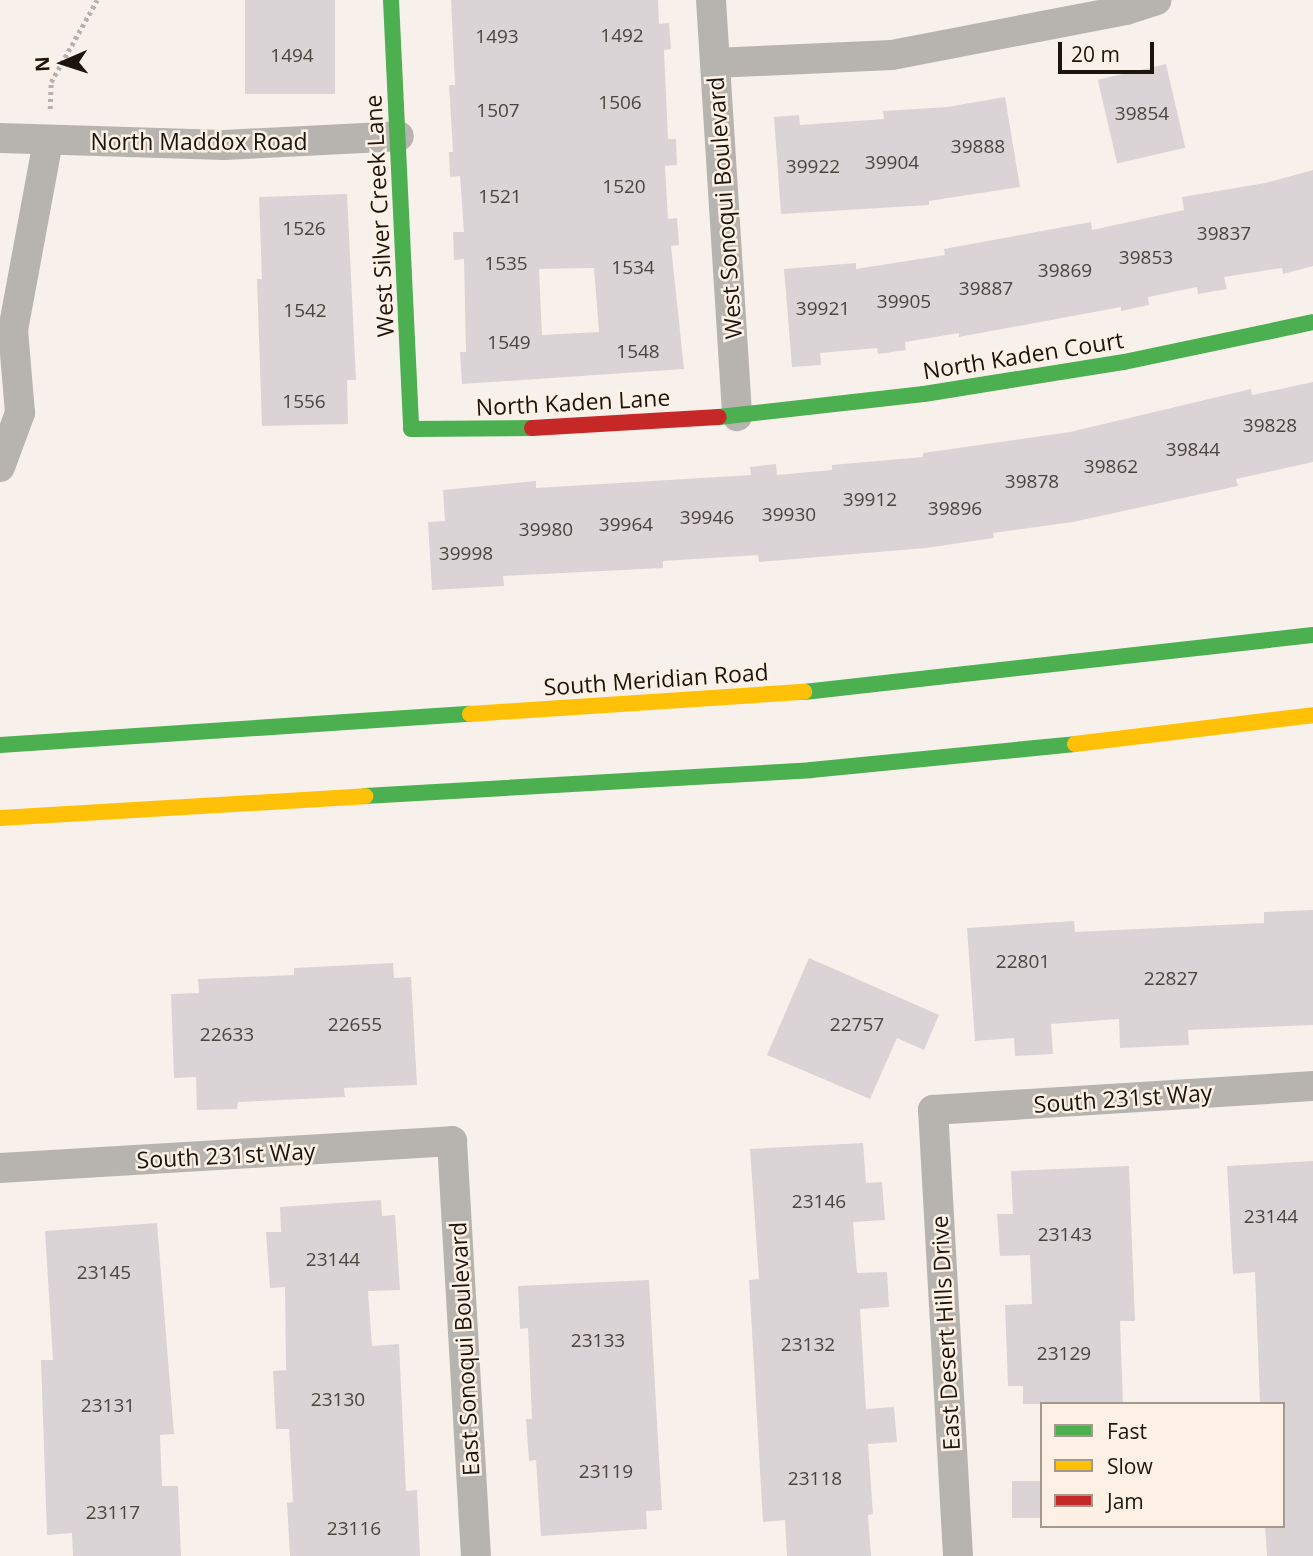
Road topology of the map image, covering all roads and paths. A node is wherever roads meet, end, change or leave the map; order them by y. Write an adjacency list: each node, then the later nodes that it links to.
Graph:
1 (97, 0): 8 (path)
2 (391, 0): 6 (street, West Silver Creek Lane)
3 (711, 0): 5 (street, West Sonoqui Boulevard)
4 (1156, 0): 5 (street)
5 (715, 62): 11 (street, West Sonoqui Boulevard)
6 (399, 136): 8 (street, North Maddox Road); 12 (street, West Silver Creek Lane)
7 (0, 138): 8 (street, North Maddox Road)
8 (48, 141): 10 (street)
9 (1313, 322): 11 (street, North Kaden Court)
10 (8, 365): 13 (street)
11 (737, 416): 12 (street, North Kaden Lane)
12 (411, 429)
13 (0, 467)
14 (1313, 635): 16 (street, South Meridian Road)
15 (1313, 715): 17 (street)
16 (0, 745)
17 (0, 818)
18 (1313, 1086): 19 (street, South 231st Way)
19 (933, 1110): 23 (street, East Desert Hills Drive)
20 (452, 1141): 21 (street, South 231st Way); 22 (street, East Sonoqui Boulevard)
21 (0, 1168)
22 (476, 1556)
23 (958, 1556)

